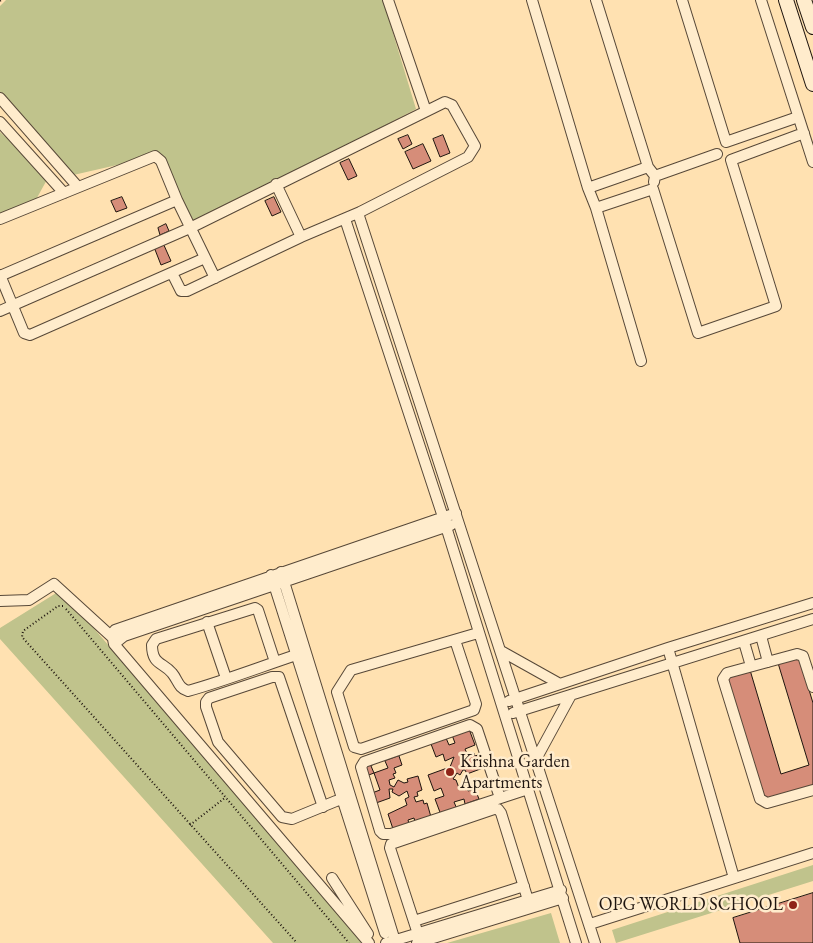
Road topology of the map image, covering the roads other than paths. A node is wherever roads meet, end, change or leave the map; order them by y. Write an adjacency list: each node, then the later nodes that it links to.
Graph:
1 (388, 0): 11 (street)
2 (532, 0): 23 (street)
3 (596, 0): 19 (street)
4 (682, 0): 15 (street)
5 (761, 0): 12 (street)
6 (786, 0): 9 (main road)
7 (804, 0): 8 (main road)
8 (813, 27)
9 (813, 84)
10 (0, 98): 22 (street)
11 (426, 111): 21 (street); 28 (street)
12 (798, 117): 14 (street); 15 (street)
13 (0, 122): 25 (street)
14 (804, 133): 17 (street); 18 (street)
15 (726, 142): 16 (street)
16 (717, 154): 17 (street); 20 (street)
17 (731, 160): 24 (street)
18 (813, 162)
19 (648, 167): 20 (street); 23 (street)
20 (655, 176): 24 (street)
21 (276, 184): 31 (street); 32 (street)
22 (78, 187): 25 (street); 26 (street)
23 (588, 188): 27 (street)
24 (653, 189): 27 (street)
25 (64, 193): 29 (street)
26 (177, 200): 31 (street); 35 (street)
27 (596, 208): 39 (street)
28 (358, 213): 30 (street); 40 (street)
29 (0, 219)
30 (345, 219): 32 (street); 41 (street)
31 (190, 228): 33 (street); 37 (street)
32 (301, 237): 36 (street)
33 (205, 258): 34 (street); 36 (street)
34 (172, 273): 36 (street); 37 (street)
35 (0, 275): 37 (street)
36 (215, 278)
37 (12, 305): 38 (street)
38 (0, 310)
39 (641, 361)
40 (457, 517): 41 (street); 53 (street)
41 (444, 522): 42 (street); 47 (street)
42 (277, 578): 49 (street); 54 (street); 74 (street)
43 (0, 601): 49 (street)
44 (813, 603): 52 (street)
45 (813, 619): 48 (street)
46 (207, 622): 55 (street); 59 (street); 59 (street)
47 (478, 633): 50 (street); 64 (street)
48 (761, 636): 51 (street); 56 (street)
49 (113, 640): 85 (street)
50 (455, 640): 50 (street)
51 (744, 642): 57 (street); 58 (street)
52 (668, 648): 57 (street); 60 (street)
53 (501, 651): 60 (street); 63 (street)
54 (296, 655): 55 (street); 71 (street)
55 (275, 662): 59 (street)
56 (768, 662): 58 (street); 61 (street)
57 (673, 664): 62 (street); 77 (street)
58 (751, 666): 69 (street)
59 (226, 678)
60 (560, 684): 63 (street)
61 (813, 687)
62 (571, 695): 65 (street); 67 (street)
63 (515, 700): 64 (street); 65 (street)
64 (501, 704): 66 (street)
65 (519, 712): 66 (street); 67 (street)
66 (504, 716): 68 (street)
67 (535, 761): 82 (street)
68 (528, 788): 70 (street); 79 (street)
69 (813, 790)
70 (500, 798): 73 (street); 73 (street)
71 (342, 799): 72 (street); 84 (street)
72 (323, 807): 72 (street)
73 (383, 834): 74 (street)
74 (364, 840): 84 (street)
75 (813, 853): 77 (street)
76 (332, 878): 86 (street)
77 (734, 878): 82 (street)
78 (524, 886): 80 (street); 81 (street); 81 (street)
79 (562, 894): 80 (street); 83 (street); 87 (street)
80 (528, 900): 83 (street)
81 (414, 922): 83 (street)
82 (590, 924): 88 (street)
83 (418, 938): 84 (street)
84 (389, 942)
85 (369, 943)
86 (374, 943)
87 (576, 943)
88 (595, 943)

